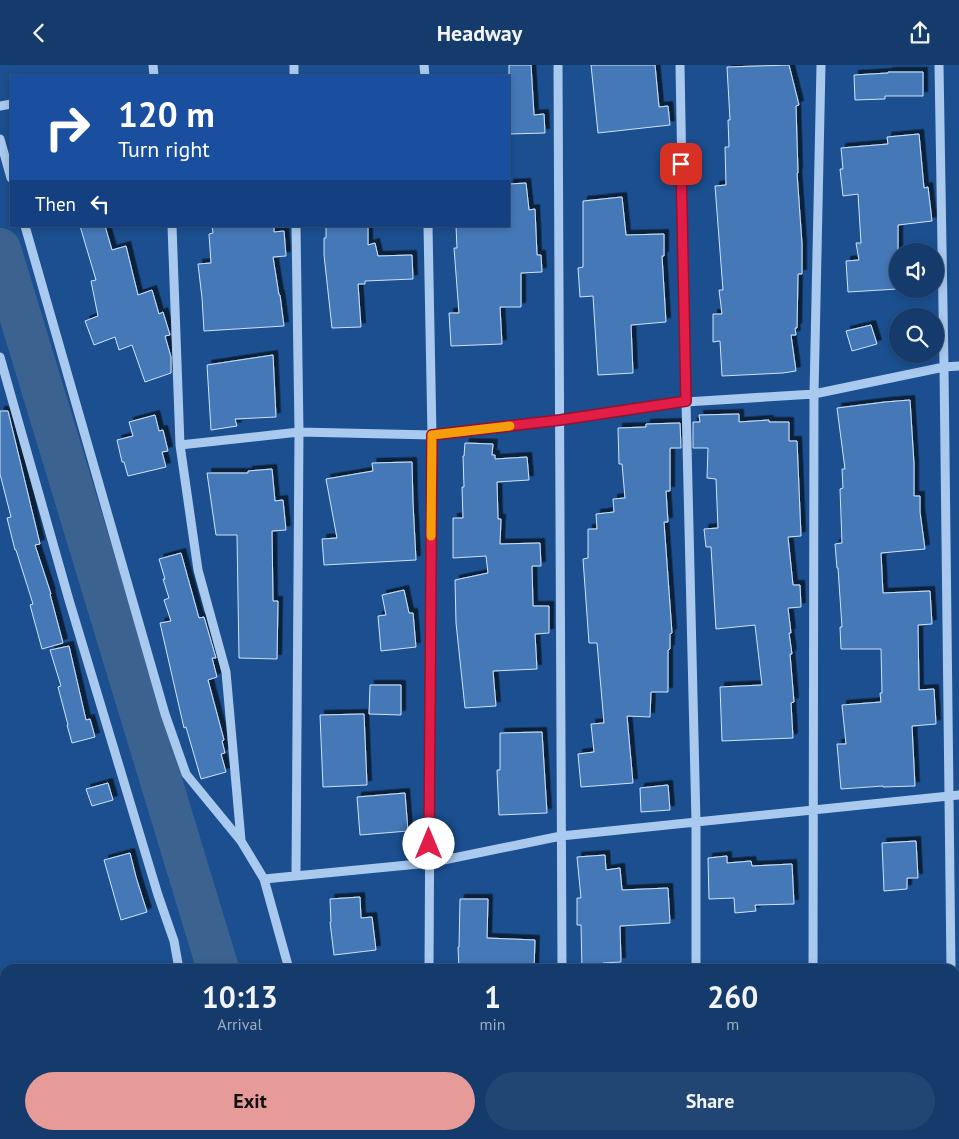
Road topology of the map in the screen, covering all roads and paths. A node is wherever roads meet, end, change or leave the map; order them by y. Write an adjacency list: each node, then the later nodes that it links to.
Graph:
1 (558, 65): 16 (street)
2 (680, 65): 15 (street)
3 (821, 65): 14 (street)
4 (938, 65): 13 (street)
5 (0, 139): 6 (street)
6 (10, 174)
7 (25, 227): 24 (street)
8 (172, 227): 19 (street)
9 (296, 227): 17 (street)
10 (428, 227): 18 (street)
11 (0, 357): 28 (street)
12 (959, 366): 13 (street)
13 (944, 367): 14 (street); 20 (street)
14 (814, 394): 15 (street); 21 (street)
15 (686, 401): 16 (street); 22 (street)
16 (560, 420): 18 (street); 23 (street)
17 (299, 432): 18 (street); 19 (street); 26 (street)
18 (432, 435): 25 (street)
19 (180, 445): 24 (street)
20 (954, 795): 21 (street); 34 (street)
21 (812, 810): 22 (street); 33 (street)
22 (696, 822): 23 (street); 32 (street)
23 (561, 836): 25 (street); 31 (street)
24 (241, 841): 27 (street)
25 (429, 863): 26 (street); 30 (street)
26 (296, 875): 27 (street)
27 (264, 879): 29 (street)
28 (178, 964)
29 (288, 964)
30 (428, 964)
31 (562, 964)
32 (696, 964)
33 (812, 964)
34 (952, 964)

